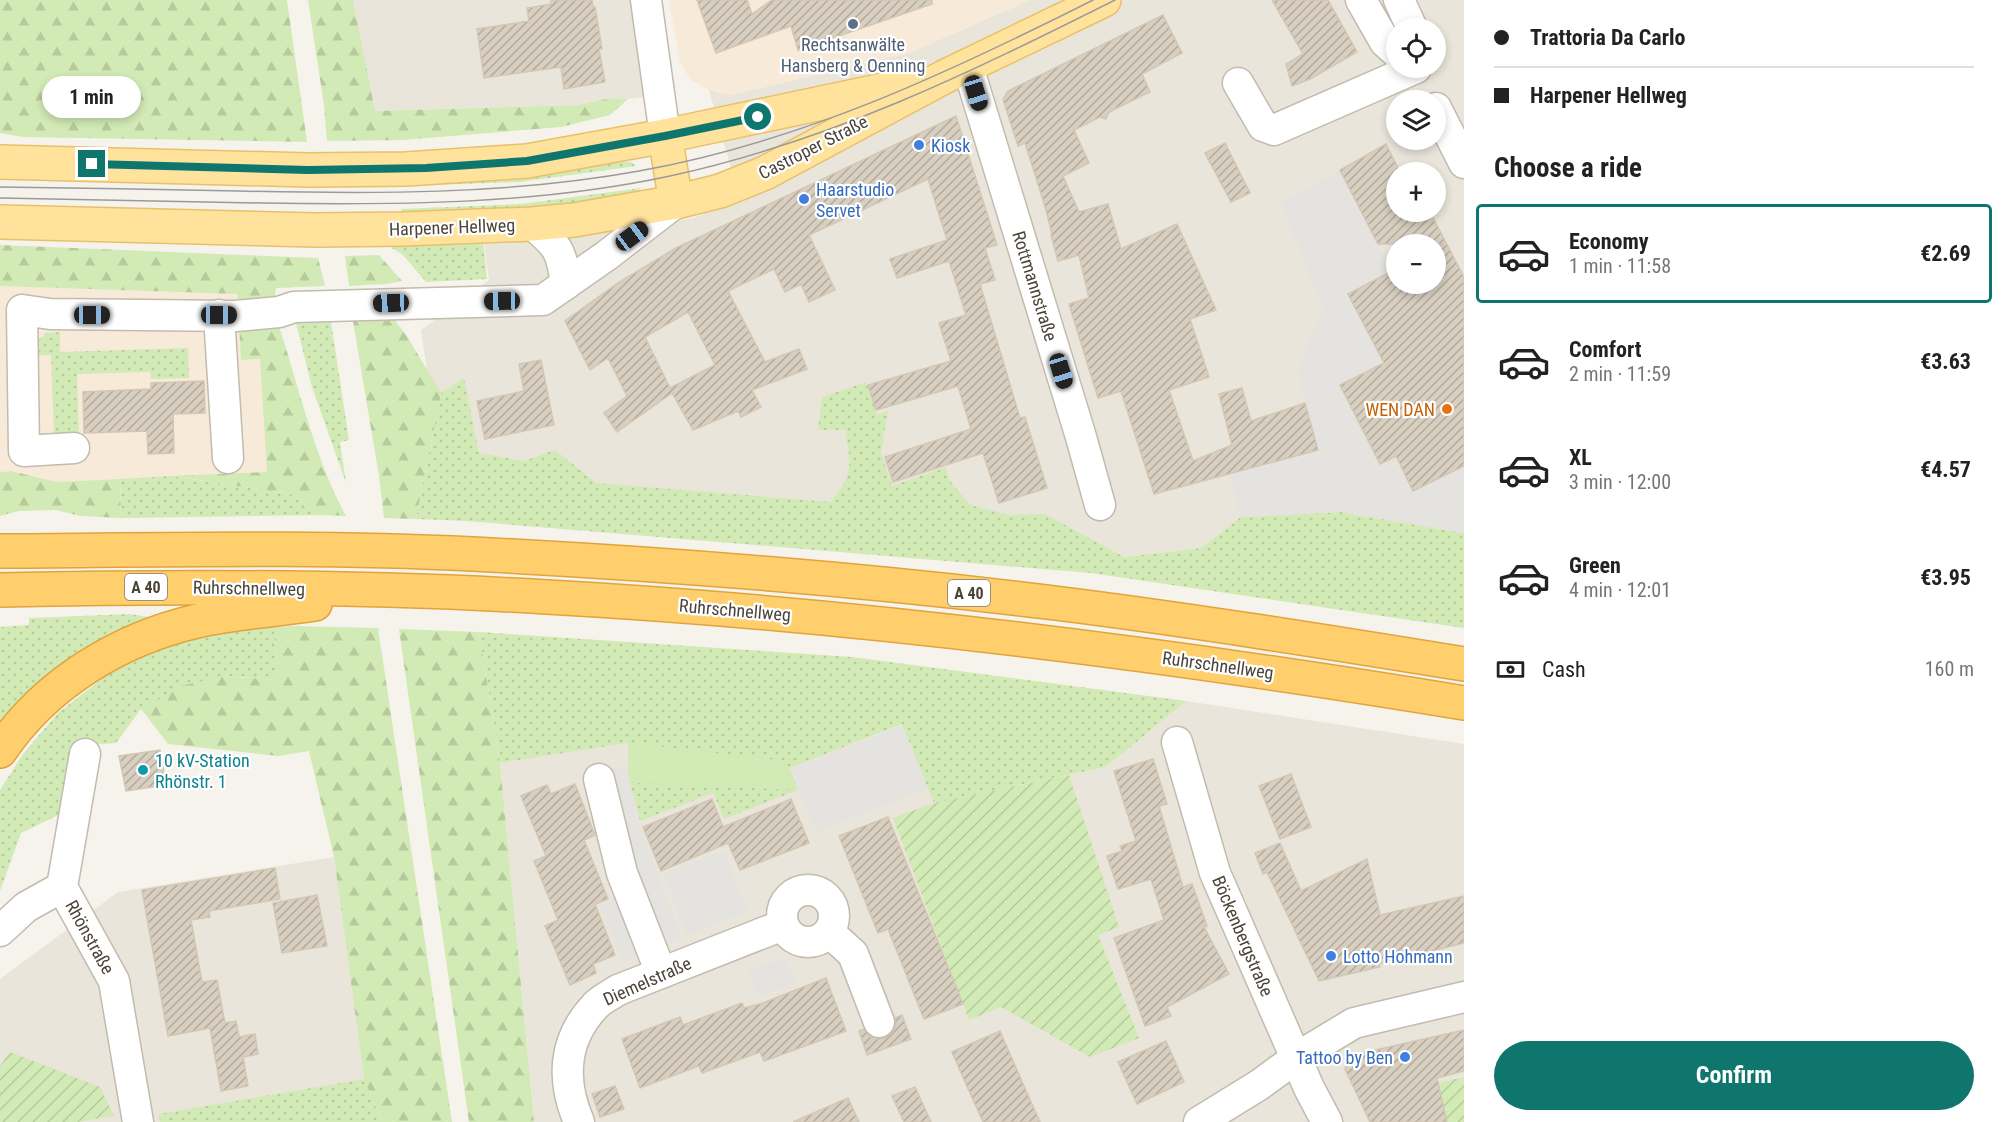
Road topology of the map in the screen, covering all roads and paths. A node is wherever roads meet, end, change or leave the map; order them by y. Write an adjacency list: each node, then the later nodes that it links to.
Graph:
1 (646, 0): 11 (street)
2 (1104, 0): 7 (main road, Castroper Straße)
3 (1361, 0): 6 (street)
4 (1399, 0): 5 (street)
5 (1407, 18)
6 (1386, 43)
7 (956, 72): 11 (main road, Castroper Straße); 14 (main road, Castroper Straße); 22 (street, Rottmannstraße)
8 (1386, 76): 9 (street)
9 (1238, 83)
10 (1446, 128): 13 (street)
11 (665, 136): 12 (main road); 14 (main road)
12 (0, 162)
13 (1464, 163)
14 (676, 202): 16 (main road, Castroper Straße); 17 (street, Castroper Straße)
15 (0, 222): 16 (main road, Harpener Hellweg)
16 (532, 224): 17 (street, Harpener Hellweg)
17 (566, 284): 19 (street)
18 (11, 307): 19 (street); 20 (street)
19 (227, 316): 21 (street)
20 (74, 448)
21 (228, 458)
22 (1100, 505)
23 (0, 550): 26 (highway, Ruhrschnellweg / A 40)
24 (0, 590): 25 (highway, Ruhrschnellweg / A 40)
25 (292, 598): 27 (highway, Ruhrschnellweg / A 40); 29 (highway)
26 (1464, 664)
27 (1464, 704)
28 (1177, 742): 39 (street, Böckenbergstraße)
29 (0, 751)
30 (85, 754): 32 (street, Rhönstraße)
31 (599, 779): 36 (street)
32 (62, 887): 34 (street); 40 (street, Rhönstraße)
33 (783, 925): 35 (street); 35 (street); 36 (street, Diemelstraße)
34 (0, 931)
35 (829, 932): 38 (street)
36 (661, 973): 41 (street, Diemelstraße)
37 (1464, 997): 39 (street)
38 (879, 1022)
39 (1296, 1058): 42 (street); 43 (street, Böckenbergstraße)
40 (138, 1122)
41 (579, 1122)
42 (1199, 1122)
43 (1327, 1122)

